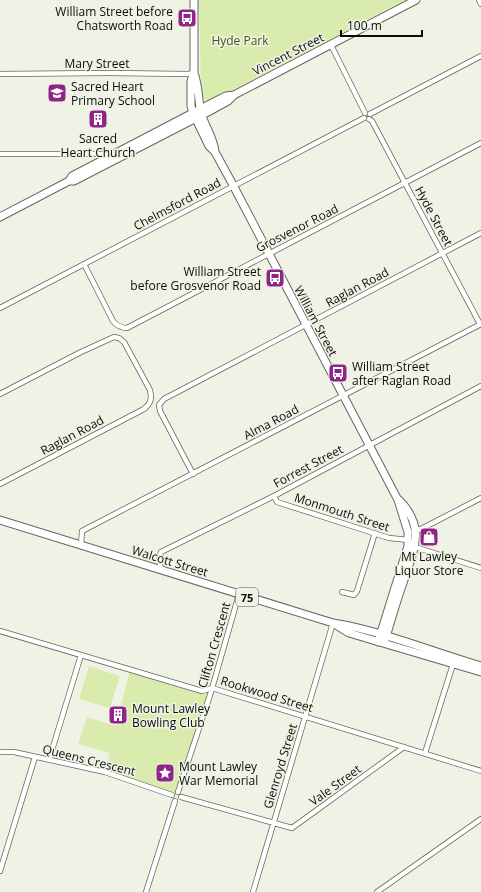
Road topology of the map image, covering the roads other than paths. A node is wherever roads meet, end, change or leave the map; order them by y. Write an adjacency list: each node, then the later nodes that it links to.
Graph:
1 (194, 0): 7 (main road, William Street)
2 (416, 0): 5 (main road, Vincent Street)
3 (479, 0): 4 (street)
4 (481, 4)
5 (331, 45): 9 (main road, Vincent Street); 10 (street)
6 (481, 56): 11 (street)
7 (194, 73): 8 (street, Mary Street); 9 (main road, William Street)
8 (0, 74)
9 (197, 114): 15 (main road, Vincent Street); 17 (main road, Vincent Street); 19 (main road, William Street)
10 (364, 115): 11 (street); 19 (street, Chelmsford Road)
11 (370, 116): 18 (street, Hyde Street)
12 (481, 143): 18 (street, Grosvenor Road)
13 (0, 154): 14 (street)
14 (92, 154): 15 (street); 16 (street)
15 (110, 156): 16 (main road, Vincent Street)
16 (90, 167): 17 (main road, Vincent Street)
17 (69, 181): 20 (main road, Vincent Street)
18 (405, 183): 22 (street, Hyde Street); 23 (street, Grosvenor Road)
19 (233, 185): 23 (main road, William Street); 24 (street, Chelmsford Road)
20 (0, 217)
21 (481, 233): 22 (street, Raglan Road)
22 (442, 253): 26 (street, Hyde Street); 27 (street, Raglan Road)
23 (269, 254): 24 (street, Grosvenor Road); 27 (main road, William Street)
24 (84, 264): 25 (street, Chelmsford Road)
25 (0, 308)
26 (480, 324): 30 (street, Alma Road)
27 (306, 325): 30 (main road, William Street); 32 (street, Raglan Road)
28 (481, 386): 31 (street, Forrest Street)
29 (0, 394): 33 (street, Raglan Road)
30 (343, 396): 31 (main road, William Street); 32 (street, Alma Road)
31 (369, 445): 34 (street, Forrest Street); 36 (main road, William Street)
32 (193, 474): 41 (street, Alma Road)
33 (0, 484)
34 (274, 496): 39 (street, Monmouth Street); 44 (street, Forrest Street)
35 (481, 498): 38 (street)
36 (398, 500): 38 (main road, William Street); 40 (main road, William Street)
37 (0, 520): 41 (main road, Walcott Street / 75)
38 (415, 530): 42 (main road, William Street)
39 (375, 533): 40 (street, Monmouth Street); 45 (street)
40 (409, 540): 49 (main road, William Street)
41 (81, 545): 44 (main road, Walcott Street / 75)
42 (415, 547): 43 (street); 49 (main road, William Street)
43 (481, 568)
44 (161, 570): 46 (main road, Walcott Street / 75)
45 (342, 592)
46 (239, 594): 47 (main road, Walcott Street / 75); 54 (street, Clifton Crescent)
47 (333, 623): 49 (main road, Walcott Street / 75); 55 (street, Glenroyd Street)
48 (0, 631): 50 (street, Rookwood Street)
49 (382, 639): 51 (main road, Walcott Street / 75)
50 (81, 655): 54 (street, Rookwood Street); 60 (street)
51 (454, 661): 52 (main road, Walcott Street / 75); 53 (main road, Walcott Street / 75); 58 (street)
52 (481, 666)
53 (481, 672)
54 (212, 688): 55 (street, Rookwood Street); 62 (street, Clifton Crescent)
55 (305, 716): 56 (street, Rookwood Street); 67 (street, Glenroyd Street)
56 (404, 747): 58 (street, Rookwood Street); 67 (street, Vale Street)
57 (0, 752): 59 (street, Queens Crescent)
58 (425, 753): 61 (street, Rookwood Street)
59 (35, 757): 60 (street, Queens Crescent); 68 (street)
60 (49, 760): 63 (street, Queens Crescent)
61 (481, 771)
62 (178, 792): 63 (street); 64 (street)
63 (172, 795): 65 (street)
64 (181, 797): 65 (street); 67 (street)
65 (175, 801): 69 (street)
66 (481, 819): 71 (street)
67 (274, 822): 70 (street, Glenroyd Street)
68 (0, 871)
69 (146, 892)
70 (253, 892)
71 (377, 892)

